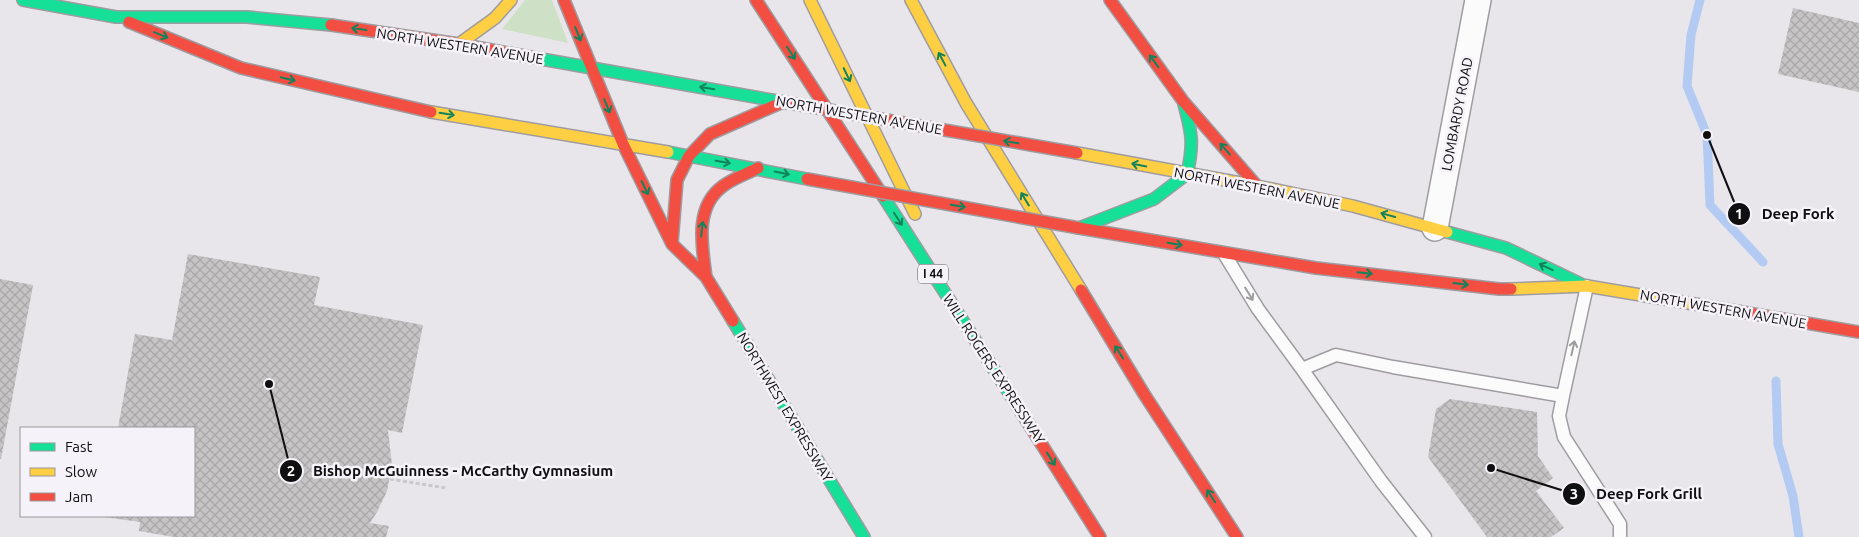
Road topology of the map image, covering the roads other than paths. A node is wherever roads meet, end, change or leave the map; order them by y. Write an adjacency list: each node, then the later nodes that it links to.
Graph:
1 (23, 0): 9 (main road, NORTH WESTERN AVENUE)
2 (511, 0): 10 (main road)
3 (564, 0): 11 (main road, NORTHWEST EXPRESSWAY, one-way to 11)
4 (756, 0): 28 (main road, WILL ROGERS EXPRESSWAY / I 44, one-way to 28)
5 (810, 0): 19 (main road, one-way to 19)
6 (911, 0): 33 (main road, one-way to 6)
7 (1110, 0): 12 (main road, one-way to 7)
8 (1478, 0): 21 (street, LOMBARDY ROAD)
9 (116, 12): 10 (main road, NORTH WESTERN AVENUE, one-way to 9); 14 (main road, NORTH WESTERN AVENUE, one-way to 14)
10 (459, 44): 11 (main road, NORTH WESTERN AVENUE)
11 (591, 68): 13 (main road, NORTH WESTERN AVENUE, one-way to 11); 14 (main road, NORTHWEST EXPRESSWAY, one-way to 14)
12 (1183, 101): 17 (main road); 18 (main road, one-way to 12)
13 (783, 102): 15 (main road); 17 (main road, NORTH WESTERN AVENUE, one-way to 13, bridge)
14 (623, 144): 15 (main road, NORTH WESTERN AVENUE); 22 (main road, NORTHWEST EXPRESSWAY, one-way to 22)
15 (689, 156): 16 (main road, NORTH WESTERN AVENUE, one-way to 16); 22 (main road)
16 (758, 168): 20 (main road, NORTH WESTERN AVENUE, one-way to 20, bridge); 25 (main road, NORTHWEST EXPRESSWAY, one-way to 16)
17 (1187, 174): 18 (main road, NORTH WESTERN AVENUE); 20 (main road)
18 (1257, 186): 21 (main road, NORTH WESTERN AVENUE, one-way to 18)
19 (920, 223)
20 (1079, 228): 23 (main road, NORTH WESTERN AVENUE, one-way to 23)
21 (1435, 228): 26 (main road, NORTH WESTERN AVENUE, one-way to 21)
22 (672, 244): 25 (main road, NORTHWEST EXPRESSWAY)
23 (1224, 252): 26 (main road, NORTH WESTERN AVENUE, one-way to 26); 29 (lane, one-way to 29)
24 (937, 259): 28 (main road)
25 (706, 277): 31 (main road, NORTHWEST EXPRESSWAY)
26 (1587, 286): 27 (main road, NORTH WESTERN AVENUE); 30 (lane, one-way to 26)
27 (1859, 332)
28 (981, 348): 32 (main road, WILL ROGERS EXPRESSWAY / I 44, one-way to 32)
29 (1302, 369): 30 (lane); 34 (lane)
30 (1563, 396): 35 (lane)
31 (864, 537)
32 (1100, 537)
33 (1237, 537)
34 (1426, 537)
35 (1620, 537)

